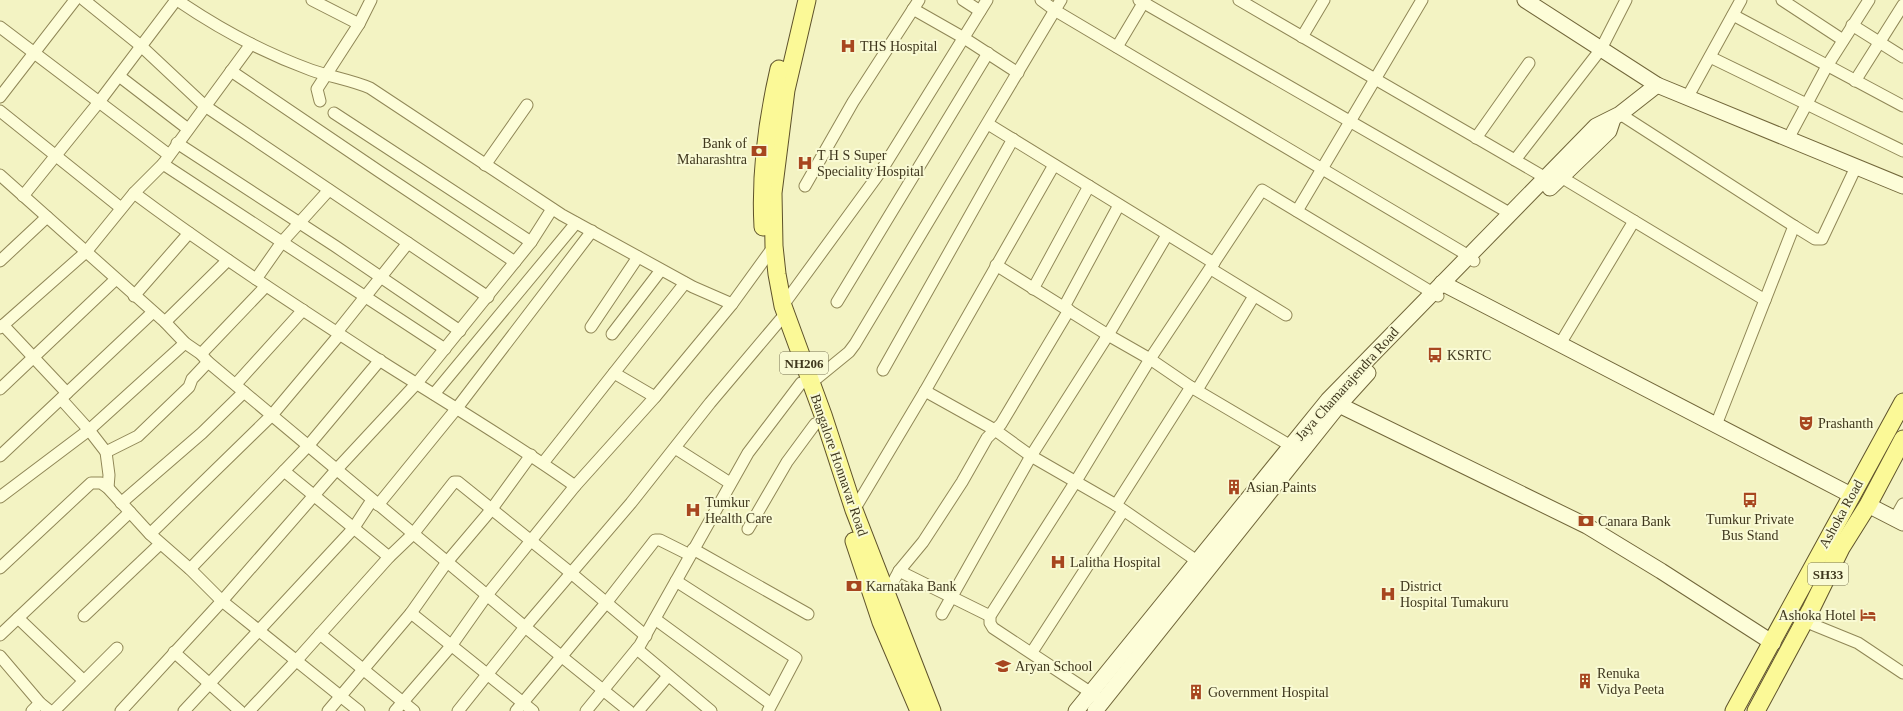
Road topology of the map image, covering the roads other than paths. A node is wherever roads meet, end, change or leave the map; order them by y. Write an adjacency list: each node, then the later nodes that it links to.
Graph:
1 (75, 0): 38 (street)
2 (84, 0): 35 (street)
3 (176, 0): 21 (street); 35 (street)
4 (312, 0): 27 (street)
5 (371, 0): 27 (street)
6 (795, 0): 102 (main road, NH206)
7 (807, 0): 102 (main road, Bangalore Honnavar Road / NH206)
8 (963, 0): 25 (street)
9 (987, 0): 25 (street)
10 (1041, 0): 24 (street)
11 (1061, 0): 24 (street)
12 (1239, 0): 30 (street)
13 (1324, 0): 30 (street)
14 (1422, 0): 48 (street)
15 (1525, 0): 37 (main road)
16 (1626, 0): 37 (street)
17 (1741, 0): 26 (street)
18 (1782, 0): 32 (street)
19 (1869, 0): 28 (street)
20 (1143, 1): 36 (street); 62 (street)
21 (188, 3): 34 (street)
22 (916, 5): 31 (street); 79 (street)
23 (1903, 5): 33 (street)
24 (1056, 10): 36 (street); 45 (street)
25 (980, 11): 31 (street)
26 (1733, 15): 40 (street); 43 (street)
27 (359, 24): 46 (street)
28 (1852, 25): 32 (street); 33 (street)
29 (0, 27): 38 (street)
30 (1302, 37): 48 (street)
31 (964, 38): 39 (street); 128 (street)
32 (1843, 40): 43 (street)
33 (1879, 42): 41 (street); 49 (street)
34 (251, 44): 44 (street); 46 (street)
35 (141, 46): 47 (street); 57 (street)
36 (1117, 47): 76 (street)
37 (1601, 49): 50 (main road); 72 (street)
38 (34, 53): 51 (street); 54 (street)
39 (988, 53): 45 (street); 123 (street)
40 (1710, 57): 52 (street); 56 (street)
41 (1903, 57)
42 (1529, 63): 65 (street)
43 (1827, 66): 49 (street); 56 (street)
44 (231, 71): 57 (street); 107 (street)
45 (1018, 73): 63 (street)
46 (328, 74): 53 (street); 73 (street)
47 (119, 76): 54 (street); 64 (street)
48 (1376, 80): 62 (street); 65 (street)
49 (1855, 81): 58 (street)
50 (1656, 85): 52 (main road); 61 (main road, Jaya Chamarajendra Road)
51 (0, 96)
52 (1687, 98): 66 (main road)
53 (320, 101)
54 (99, 102): 70 (street); 71 (street)
55 (527, 105): 73 (street)
56 (1806, 105): 66 (street); 69 (street)
57 (205, 106): 64 (street); 82 (street)
58 (1903, 106)
59 (0, 111): 70 (street)
60 (334, 112): 99 (street)
61 (1616, 116): 78 (main road, Jaya Chamarajendra Road); 94 (street)
62 (1351, 122): 76 (street); 89 (street)
63 (988, 124): 67 (street); 147 (street)
64 (188, 129): 68 (street)
65 (1476, 138): 72 (street)
66 (1788, 139): 75 (main road)
67 (1013, 140): 74 (street); 144 (street)
68 (177, 143): 71 (street); 92 (street)
69 (1903, 151)
70 (55, 156): 84 (street); 86 (street)
71 (166, 159): 83 (street); 98 (street)
72 (1515, 160): 78 (street)
73 (486, 165): 87 (street)
74 (1054, 165): 80 (street); 108 (street)
75 (1856, 166): 81 (main road); 94 (street)
76 (1323, 170): 88 (street); 104 (street)
77 (1, 178): 84 (street)
78 (1554, 180): 89 (main road, Jaya Chamarajendra Road); 91 (street); 104 (main road, Jaya Chamarajendra Road)
79 (805, 186)
80 (1089, 186): 85 (street); 116 (street)
81 (1903, 186)
82 (329, 190): 92 (street); 100 (street)
83 (134, 193): 86 (street); 96 (street)
84 (23, 196): 90 (street)
85 (1119, 205): 97 (street); 125 (street)
86 (121, 208): 101 (street)
87 (552, 209): 93 (street); 99 (street)
88 (1297, 211): 109 (street); 117 (street)
89 (1511, 214): 104 (main road, Jaya Chamarajendra Road)
90 (47, 218): 101 (street); 106 (street)
91 (1634, 222): 122 (street); 138 (street)
92 (300, 223): 98 (street); 111 (street)
93 (576, 223): 95 (street); 152 (street)
94 (1794, 226): 122 (street)
95 (592, 231): 103 (street); 157 (street)
96 (189, 233): 105 (street); 119 (street)
97 (1167, 235): 109 (street); 136 (street)
98 (282, 242): 113 (street); 118 (street)
99 (531, 242): 107 (street)
100 (408, 243): 111 (street); 121 (street)
101 (86, 252): 112 (street); 131 (street)
102 (770, 252): 124 (street); 128 (main road, Bangalore Honnavar Road / NH206)
103 (638, 257): 110 (street); 132 (street)
104 (1472, 258): 117 (main road, Jaya Chamarajendra Road)
105 (228, 260): 113 (street); 130 (street)
106 (0, 261)
107 (516, 262): 121 (street)
108 (996, 265): 116 (street); 151 (street)
109 (1212, 266): 120 (street); 142 (street)
110 (662, 270): 114 (street); 135 (street)
111 (381, 277): 118 (street); 133 (street)
112 (116, 279): 119 (street); 140 (street)
113 (256, 279): 115 (street)
114 (685, 283): 124 (street); 145 (street)
115 (266, 286): 126 (street); 141 (street)
116 (1033, 289): 125 (street)
117 (1440, 289): 138 (main road); 156 (main road, Jaya Chamarajendra Road)
118 (366, 295): 134 (street); 139 (street)
119 (134, 296): 127 (street)
120 (1254, 296): 129 (street); 149 (street)
121 (488, 297): 133 (street)
122 (1765, 300): 160 (street)
123 (836, 302)
124 (732, 304): 154 (street)
125 (1067, 308): 136 (street); 162 (street)
126 (303, 310): 134 (street); 148 (street)
127 (153, 312): 130 (street); 153 (street)
128 (781, 313): 147 (main road, Bangalore Honnavar Road / NH206); 166 (street)
129 (1286, 315)
130 (165, 322): 137 (street)
131 (1, 326): 140 (street)
132 (591, 327)
133 (460, 331): 139 (street)
134 (338, 333): 143 (street); 158 (street)
135 (612, 334)
136 (1108, 335): 142 (street); 170 (street)
137 (185, 343): 141 (street); 161 (street)
138 (1560, 344): 160 (main road)
139 (446, 349): 146 (street)
140 (34, 357): 150 (street); 153 (street)
141 (204, 358): 148 (street); 167 (street)
142 (1150, 359): 149 (street); 174 (street)
143 (380, 360): 146 (street); 164 (street)
144 (883, 370)
145 (614, 373): 154 (street); 171 (street)
146 (417, 383): 152 (street); 172 (street)
147 (806, 383): 159 (main road, NH206); 175 (street); 178 (main road, Bangalore Honnavar Road / NH206)
148 (240, 388): 158 (street); 183 (street)
149 (1194, 388): 165 (street); 186 (street)
150 (0, 389)
151 (924, 391): 162 (street); 188 (street)
152 (434, 394): 157 (street)
153 (64, 396): 161 (street); 168 (street)
154 (655, 397): 176 (street)
155 (1903, 402): 180 (main road, Ashoka Road)
156 (1334, 403): 165 (main road, Jaya Chamarajendra Road); 224 (main road); 244 (main road, Jaya Chamarajendra Road)
157 (457, 408): 169 (street); 182 (street)
158 (272, 416): 164 (street); 193 (street)
159 (815, 424): 178 (main road, NH206); 192 (street)
160 (1716, 425): 180 (main road)
161 (89, 430): 167 (street); 181 (street)
162 (995, 430): 170 (street); 203 (street)
163 (1903, 439): 185 (main road, Ashoka Road / SH33)
164 (308, 446): 172 (street); 173 (street)
165 (1291, 446): 199 (main road, Jaya Chamarajendra Road)
166 (675, 448): 175 (street); 204 (street)
167 (106, 452): 177 (street)
168 (0, 456)
169 (531, 456): 171 (street); 187 (street)
170 (1031, 456): 174 (street); 208 (street)
171 (543, 463): 176 (street)
172 (337, 469): 179 (street); 182 (street)
173 (284, 471): 179 (street); 202 (street)
174 (1076, 481): 186 (street); 215 (street)
175 (730, 483): 197 (street)
176 (575, 486): 195 (street)
177 (108, 488): 183 (street); 201 (street)
178 (842, 490): 188 (main road, Bangalore Honnavar Road / NH206); 264 (main road, NH206)
179 (314, 495): 191 (street); 209 (street)
180 (1851, 496): 224 (main road, Ashoka Road)
181 (0, 497)
182 (375, 502): 191 (street); 194 (street)
183 (121, 503): 189 (street)
184 (1903, 504): 190 (street)
185 (1868, 505): 190 (main road); 218 (main road, Ashoka Road / SH33)
186 (1120, 508): 199 (street); 229 (street)
187 (491, 510): 194 (street); 195 (street); 200 (street)
188 (854, 510): 207 (main road, Bangalore Honnavar Road / NH206)
189 (130, 512): 193 (street); 216 (street)
190 (1899, 522)
191 (354, 529): 198 (street); 220 (street)
192 (748, 530)
193 (150, 534): 196 (street)
194 (413, 534): 198 (street); 200 (street)
195 (530, 541): 204 (street); 206 (street)
196 (160, 544): 202 (street); 214 (street)
197 (692, 552): 205 (street); 210 (street); 212 (street)
198 (389, 558): 221 (street)
199 (1197, 561): 240 (main road, Jaya Chamarajendra Road)
200 (447, 562): 206 (street); 211 (street)
201 (0, 568)
202 (190, 569): 209 (street)
203 (899, 571): 207 (street); 208 (street)
204 (572, 573): 210 (street); 219 (street)
205 (676, 581): 217 (street); 246 (street)
206 (487, 595): 219 (street); 225 (street)
207 (886, 595): 265 (main road, Bangalore Honnavar Road / NH206)
208 (952, 596): 213 (street); 215 (street)
209 (222, 601): 220 (street); 228 (street)
210 (606, 603): 223 (street); 231 (street)
211 (411, 613): 225 (street); 233 (street)
212 (808, 614)
213 (942, 614)
214 (84, 616)
215 (990, 616): 229 (street)
216 (18, 618): 222 (street); 237 (street)
217 (655, 619): 223 (street); 246 (street)
218 (1804, 621): 234 (street); 268 (main road, Ashoka Road / SH33)
219 (525, 627): 231 (street); 235 (street)
220 (260, 630): 232 (street); 238 (street)
221 (320, 634): 232 (street); 233 (street)
222 (0, 635)
223 (646, 636): 227 (street)
224 (1772, 643): 267 (main road, Ashoka Road)
225 (450, 646): 235 (street); 242 (street)
226 (117, 648): 237 (street)
227 (637, 649): 236 (street); 239 (street)
228 (174, 652): 238 (street); 247 (street)
229 (1032, 652): 240 (street)
230 (0, 656): 243 (street)
231 (562, 656): 239 (street); 245 (street)
232 (296, 661): 241 (street); 254 (street)
233 (364, 669): 241 (street); 242 (street)
234 (1903, 673)
235 (487, 675): 245 (street); 259 (street)
236 (668, 676): 248 (street); 263 (street)
237 (83, 680): 251 (street)
238 (210, 683): 252 (street); 253 (street)
239 (603, 690): 261 (street); 262 (street)
240 (1091, 692): 244 (street); 266 (main road, Jaya Chamarajendra Road)
241 (341, 697): 255 (street); 256 (street)
242 (403, 702): 257 (street); 258 (street)
243 (40, 703): 249 (street); 250 (street)
244 (1100, 706)
245 (520, 707): 260 (street)
246 (769, 707)
247 (126, 709)
248 (705, 709)
249 (32, 711)
250 (50, 711)
251 (54, 711)
252 (184, 711)
253 (240, 711)
254 (249, 711)
255 (328, 711)
256 (359, 711)
257 (394, 711)
258 (414, 711)
259 (458, 711)
260 (533, 711)
261 (586, 711)
262 (629, 711)
263 (638, 711)
264 (918, 711)
265 (932, 711)
266 (1076, 711)
267 (1734, 711)
268 (1756, 711)

